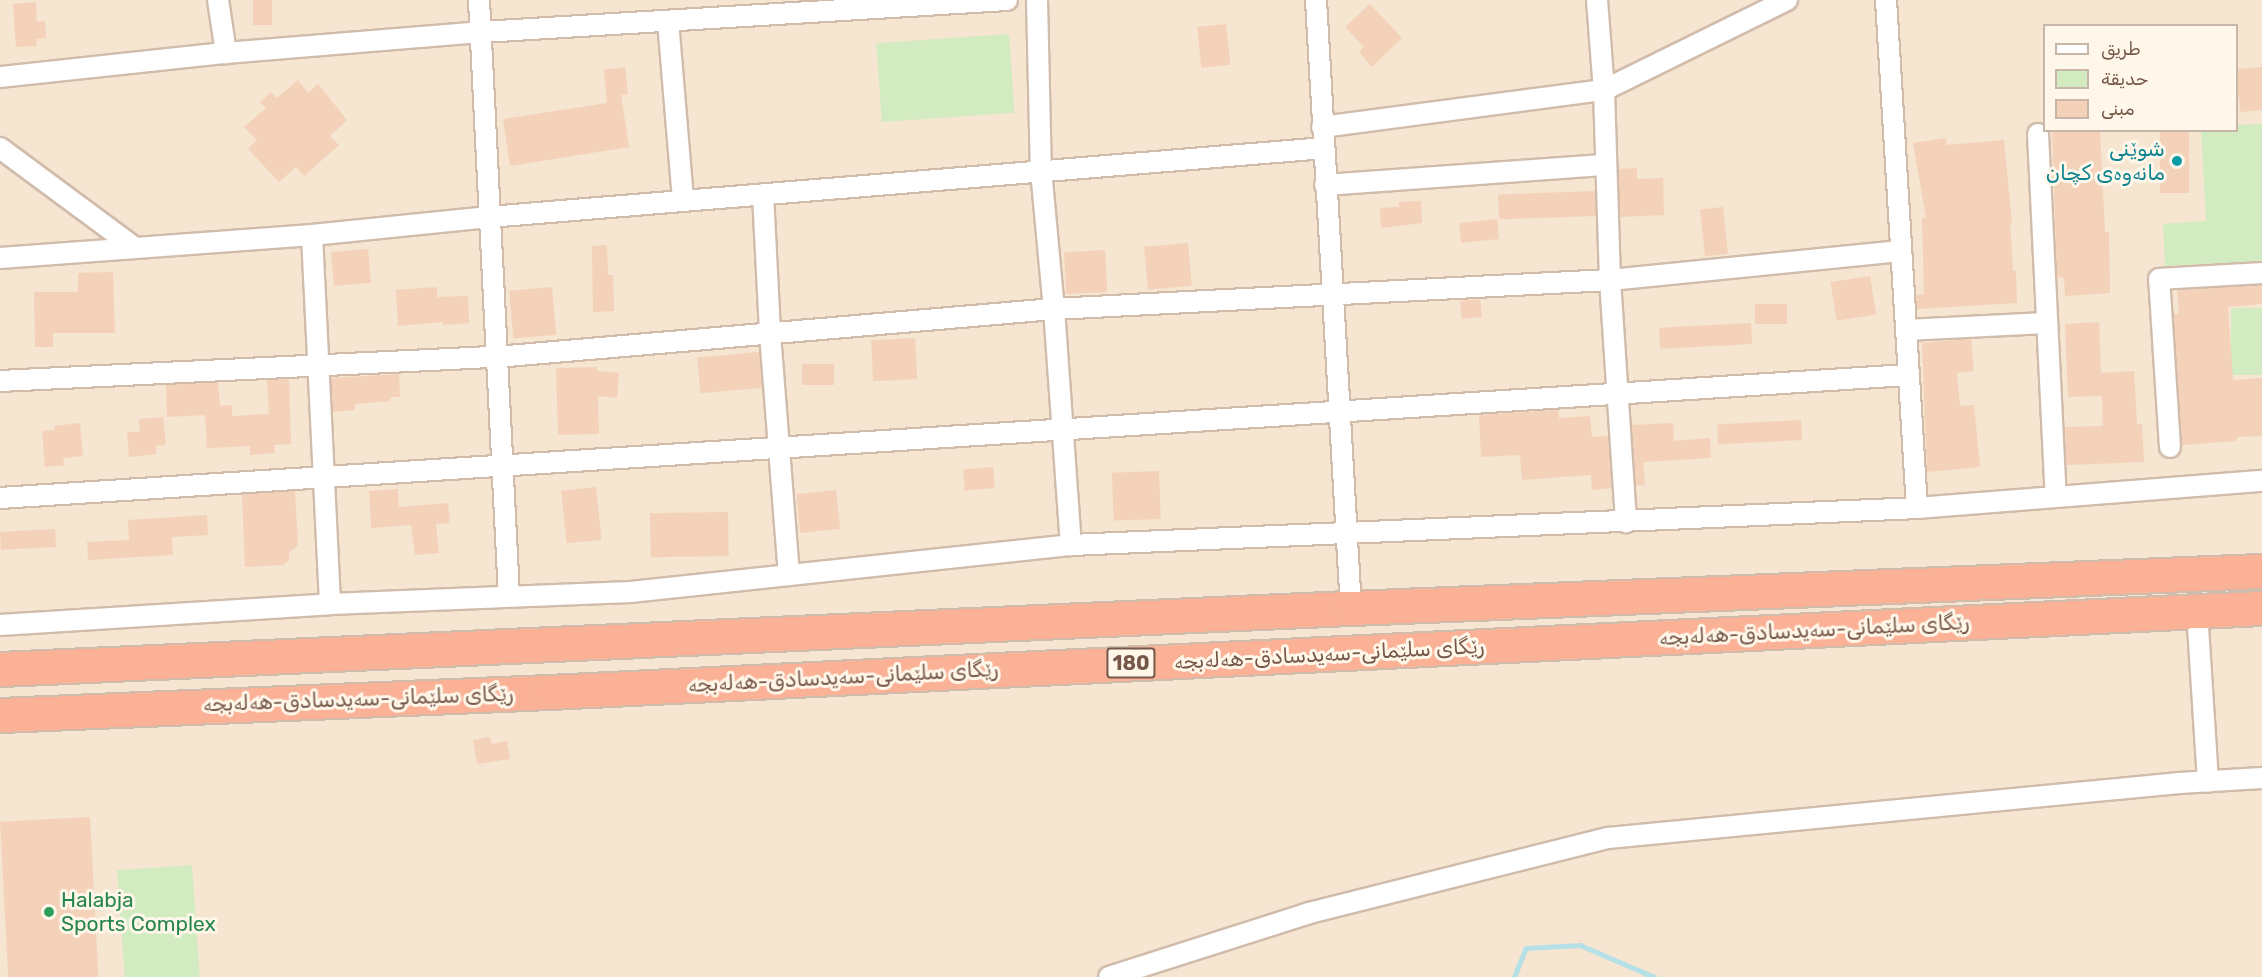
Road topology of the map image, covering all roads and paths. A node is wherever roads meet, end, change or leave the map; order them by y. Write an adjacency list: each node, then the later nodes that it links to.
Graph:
1 (218, 0): 12 (street)
2 (479, 0): 11 (street)
3 (1007, 0): 9 (street)
4 (1037, 0): 20 (street)
5 (1316, 0): 15 (street)
6 (1597, 0): 14 (street)
7 (1787, 0): 14 (street)
8 (1886, 0): 27 (street)
9 (758, 8): 10 (street)
10 (668, 21): 11 (street); 23 (street)
11 (482, 32): 12 (street); 24 (street)
12 (226, 53): 13 (street)
13 (0, 76)
14 (1604, 90): 15 (street); 19 (street)
15 (1322, 127): 18 (street)
16 (2038, 134): 33 (street)
17 (0, 148): 26 (street)
18 (1324, 148): 20 (street); 21 (street)
19 (1606, 165): 21 (street); 30 (street)
20 (1041, 170): 22 (street); 32 (street)
21 (1325, 185): 31 (street)
22 (763, 194): 23 (street); 35 (street)
23 (683, 200): 24 (street)
24 (489, 217): 25 (street); 36 (street)
25 (312, 235): 26 (street); 37 (street)
26 (134, 247): 28 (street)
27 (1902, 251): 30 (street); 34 (street)
28 (0, 258)
29 (2262, 273): 43 (street)
30 (1610, 280): 31 (street); 40 (street)
31 (1332, 295): 32 (street); 41 (street)
32 (1054, 309): 35 (street); 42 (street)
33 (2046, 323): 34 (street); 48 (street)
34 (1906, 330): 38 (street)
35 (770, 334): 36 (street); 44 (street)
36 (496, 357): 37 (street); 45 (street)
37 (319, 368): 39 (street); 46 (street)
38 (1909, 375): 40 (street); 50 (street)
39 (0, 381)
40 (1617, 394): 41 (street); 51 (street)
41 (1340, 412): 42 (street); 52 (street)
42 (1064, 429): 44 (street); 53 (street)
43 (2170, 447)
44 (779, 448): 45 (street); 55 (street)
45 (502, 465): 46 (street); 56 (street)
46 (324, 478): 49 (street); 57 (street)
47 (2262, 481): 48 (street)
48 (2056, 496): 50 (street)
49 (0, 498)
50 (1917, 508): 51 (street)
51 (1626, 522): 52 (street)
52 (1346, 534): 53 (street); 58 (street)
53 (1071, 545): 55 (street)
54 (2262, 572): 58 (highway, رێگای سلێمانی-سەیدسادق-هەلەبجە / 180)
55 (789, 575): 56 (street)
56 (509, 596): 57 (street)
57 (330, 604): 62 (street)
58 (1351, 608): 61 (highway, رێگای سلێمانی-سەیدسادق-هەلەبجە / 180)
59 (2262, 608): 60 (highway, رێگای سلێمانی-سەیدسادق-هەلەبجە / 180)
60 (2197, 611): 64 (highway, رێگای سلێمانی-سەیدسادق-هەلەبجە / 180); 67 (street)
61 (1012, 623): 63 (highway, رێگای سلێمانی-سەیدسادق-هەلەبجە / 180); 64 (highway)
62 (0, 625)
63 (0, 669)
64 (1011, 669): 65 (highway, رێگای سلێمانی-سەیدسادق-هەلەبجە / 180)
65 (0, 715)
66 (2262, 778): 67 (street)
67 (2208, 782): 68 (street)
68 (1108, 977)

